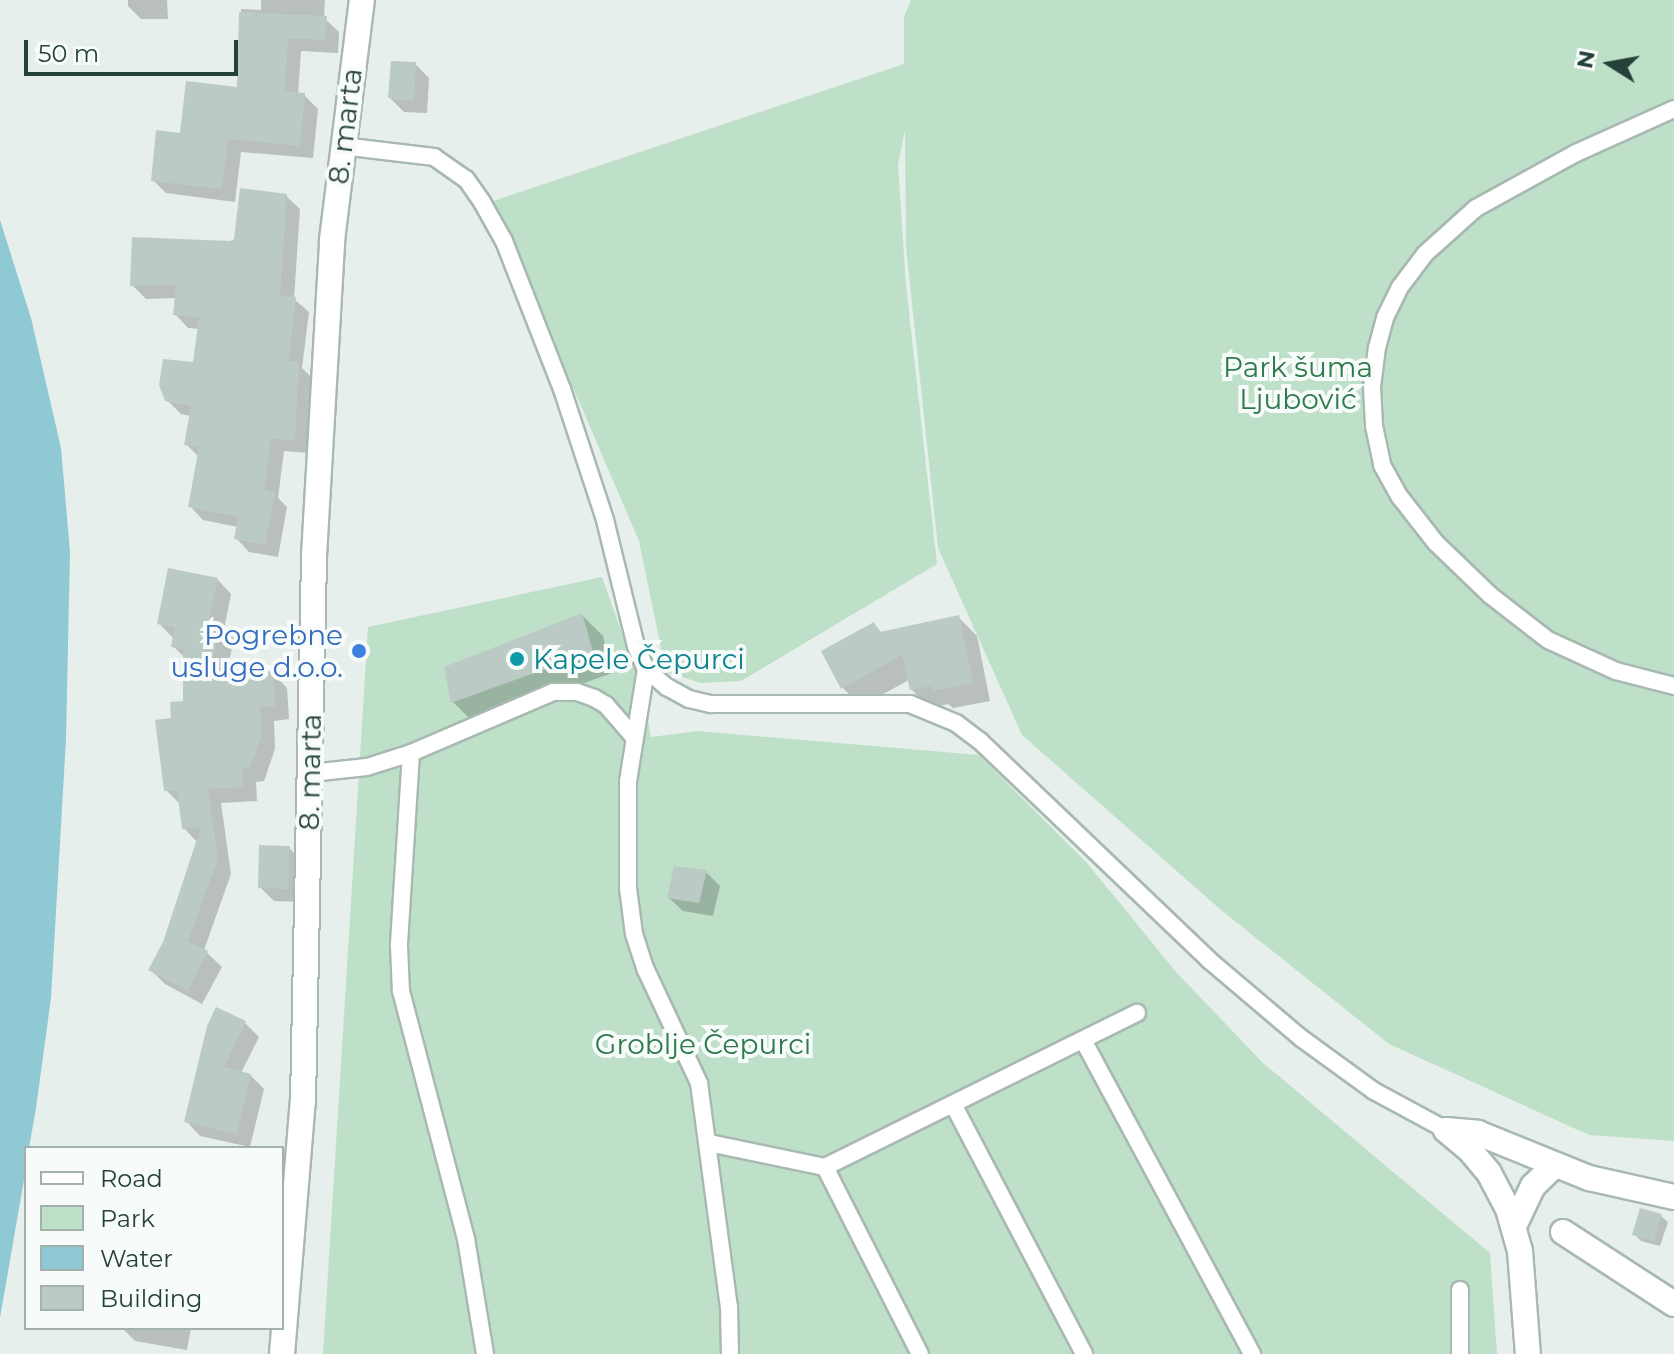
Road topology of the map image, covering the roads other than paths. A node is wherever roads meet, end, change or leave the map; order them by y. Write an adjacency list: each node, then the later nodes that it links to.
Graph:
1 (362, 0): 3 (street, 8. marta)
2 (1674, 109): 5 (lane)
3 (342, 146): 4 (lane); 8 (street, 8. marta)
4 (646, 669): 6 (lane); 12 (lane)
5 (1674, 686)
6 (633, 736): 7 (lane); 13 (lane)
7 (411, 753): 8 (lane); 24 (lane)
8 (311, 773): 21 (street, 8. marta)
9 (1137, 1013): 10 (lane)
10 (1083, 1040): 11 (lane); 28 (lane)
11 (954, 1106): 15 (lane); 27 (lane)
12 (1446, 1130): 14 (street); 17 (street)
13 (709, 1143): 15 (lane); 25 (lane)
14 (1554, 1166): 16 (street); 17 (street)
15 (825, 1167): 26 (lane)
16 (1674, 1197)
17 (1514, 1226): 30 (street)
18 (1563, 1232): 20 (street)
19 (1460, 1290): 29 (lane)
20 (1674, 1304)
21 (284, 1330)
22 (284, 1330): 23 (street, 8. marta)
23 (282, 1354)
24 (485, 1354)
25 (730, 1354)
26 (920, 1354)
27 (1084, 1354)
28 (1252, 1354)
29 (1460, 1354)
30 (1528, 1354)

